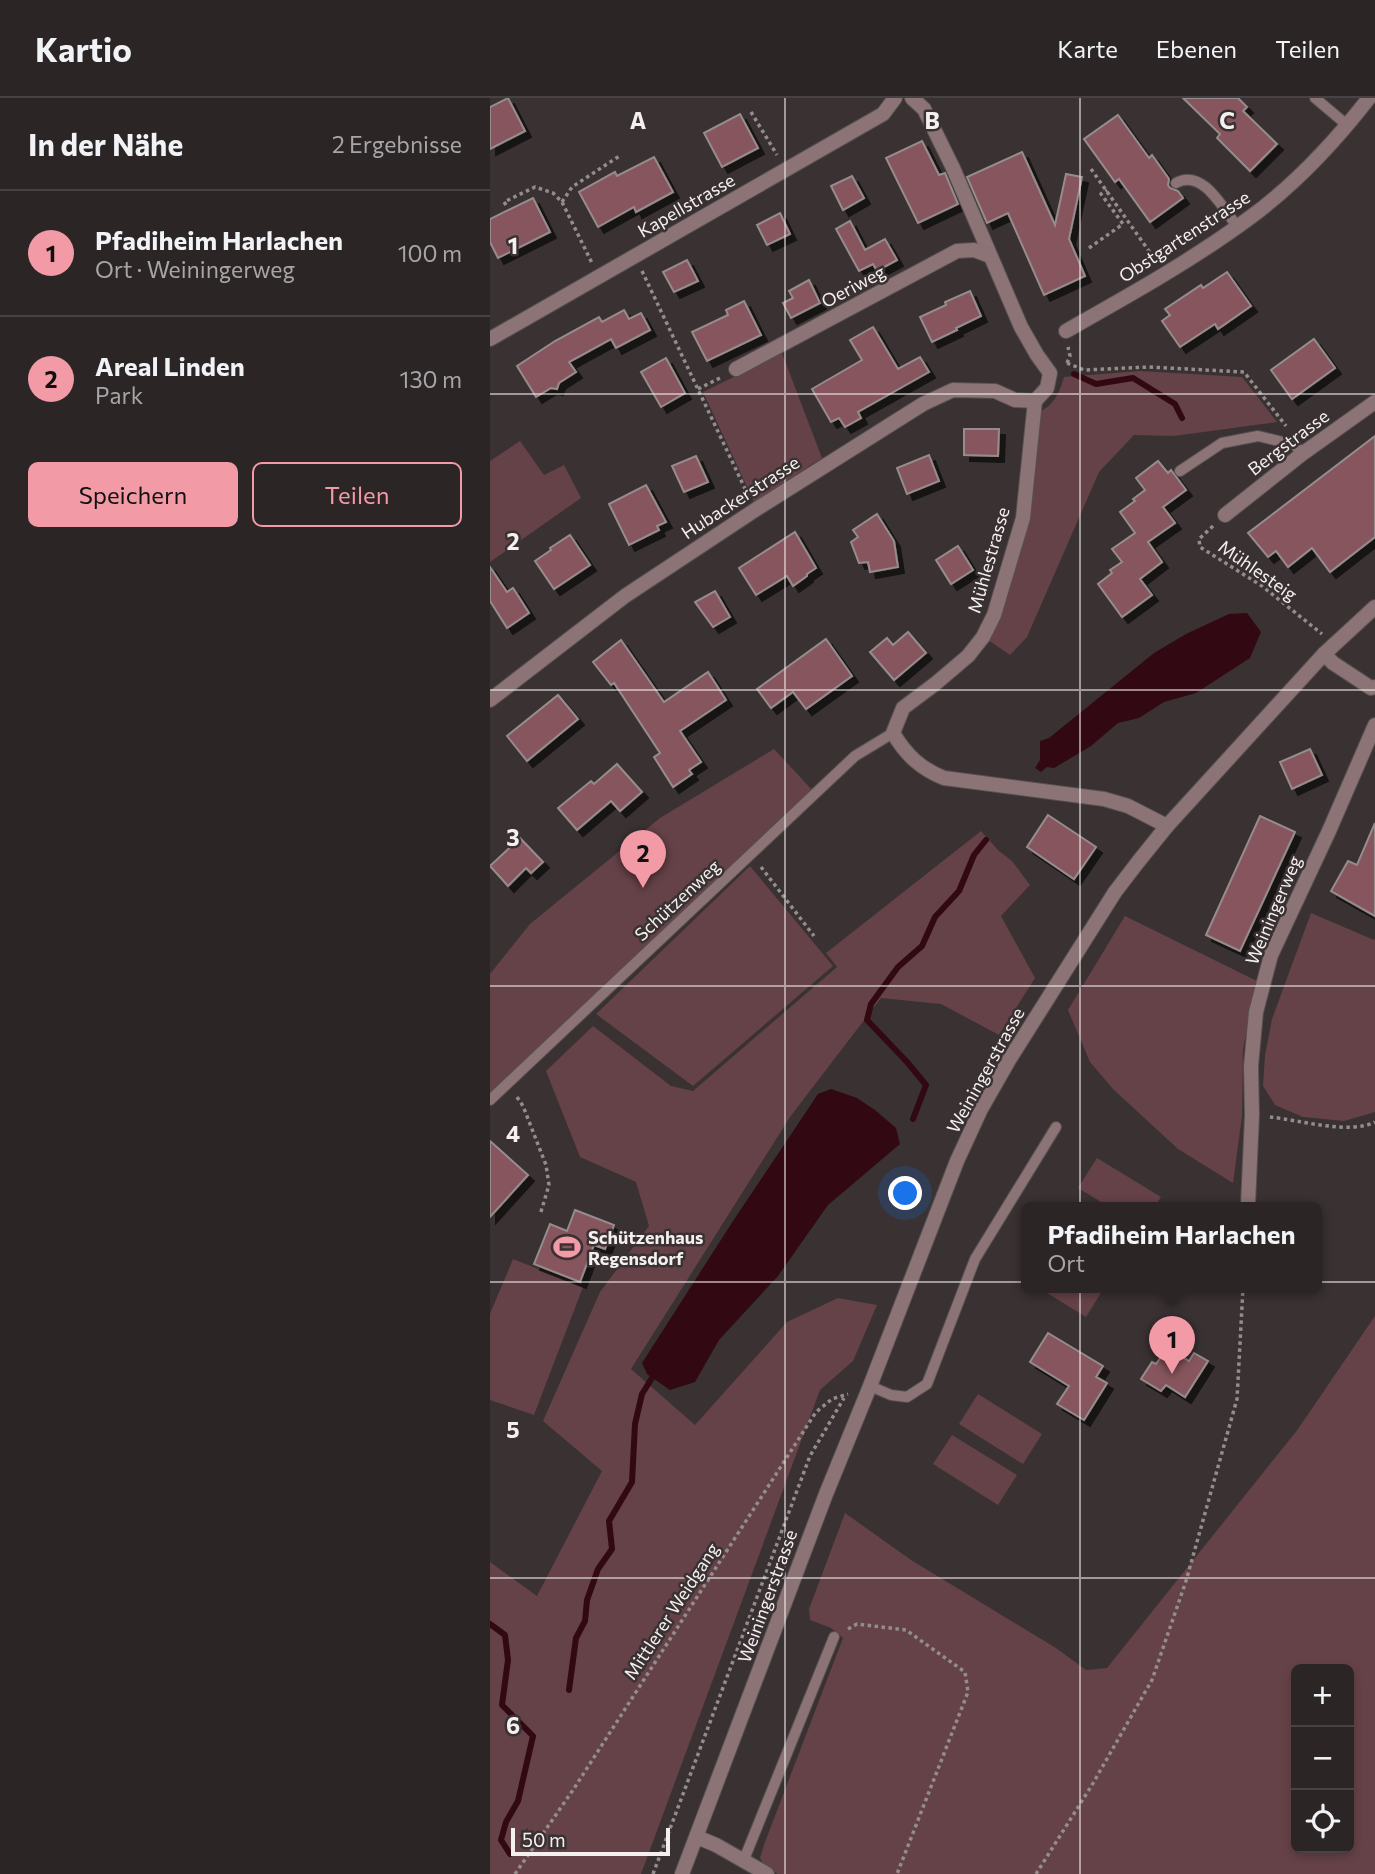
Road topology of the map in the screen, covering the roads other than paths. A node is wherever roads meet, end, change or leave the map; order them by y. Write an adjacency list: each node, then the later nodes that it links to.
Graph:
1 (895, 98): 10 (street, Kapellstrasse)
2 (912, 98): 8 (street)
3 (1315, 98): 5 (lane)
4 (1369, 98): 5 (street, Obstgartenstrasse)
5 (1347, 125): 7 (street, Obstgartenstrasse)
6 (1176, 183): 7 (lane)
7 (1237, 226): 9 (street, Obstgartenstrasse)
8 (990, 256): 11 (street, Oeriweg); 12 (street, Mühlestrasse)
9 (1066, 331)
10 (490, 339)
11 (736, 369)
12 (1035, 401): 20 (street, Hubackerstrasse); 22 (street, Mühlestrasse)
13 (1375, 402): 14 (street, Bergstrasse)
14 (1302, 454): 15 (lane); 16 (street, Bergstrasse)
15 (1180, 471)
16 (1225, 515)
17 (1375, 607): 18 (street, Weiningerstrasse)
18 (1328, 649): 19 (street); 23 (street, Weiningerstrasse)
19 (1375, 687)
20 (490, 700)
21 (1375, 725): 26 (street, Weiningerweg)
22 (893, 733): 23 (street); 24 (lane, Schützenweg)
23 (1167, 826): 27 (street, Weiningerstrasse)
24 (490, 1100)
25 (1056, 1127): 27 (lane)
26 (1248, 1202)
27 (870, 1386): 29 (street, Weiningerstrasse)
28 (834, 1637): 30 (lane)
29 (697, 1838): 30 (street); 31 (street, Weiningerstrasse)
30 (743, 1861): 32 (street)
31 (682, 1874)
32 (767, 1874)

